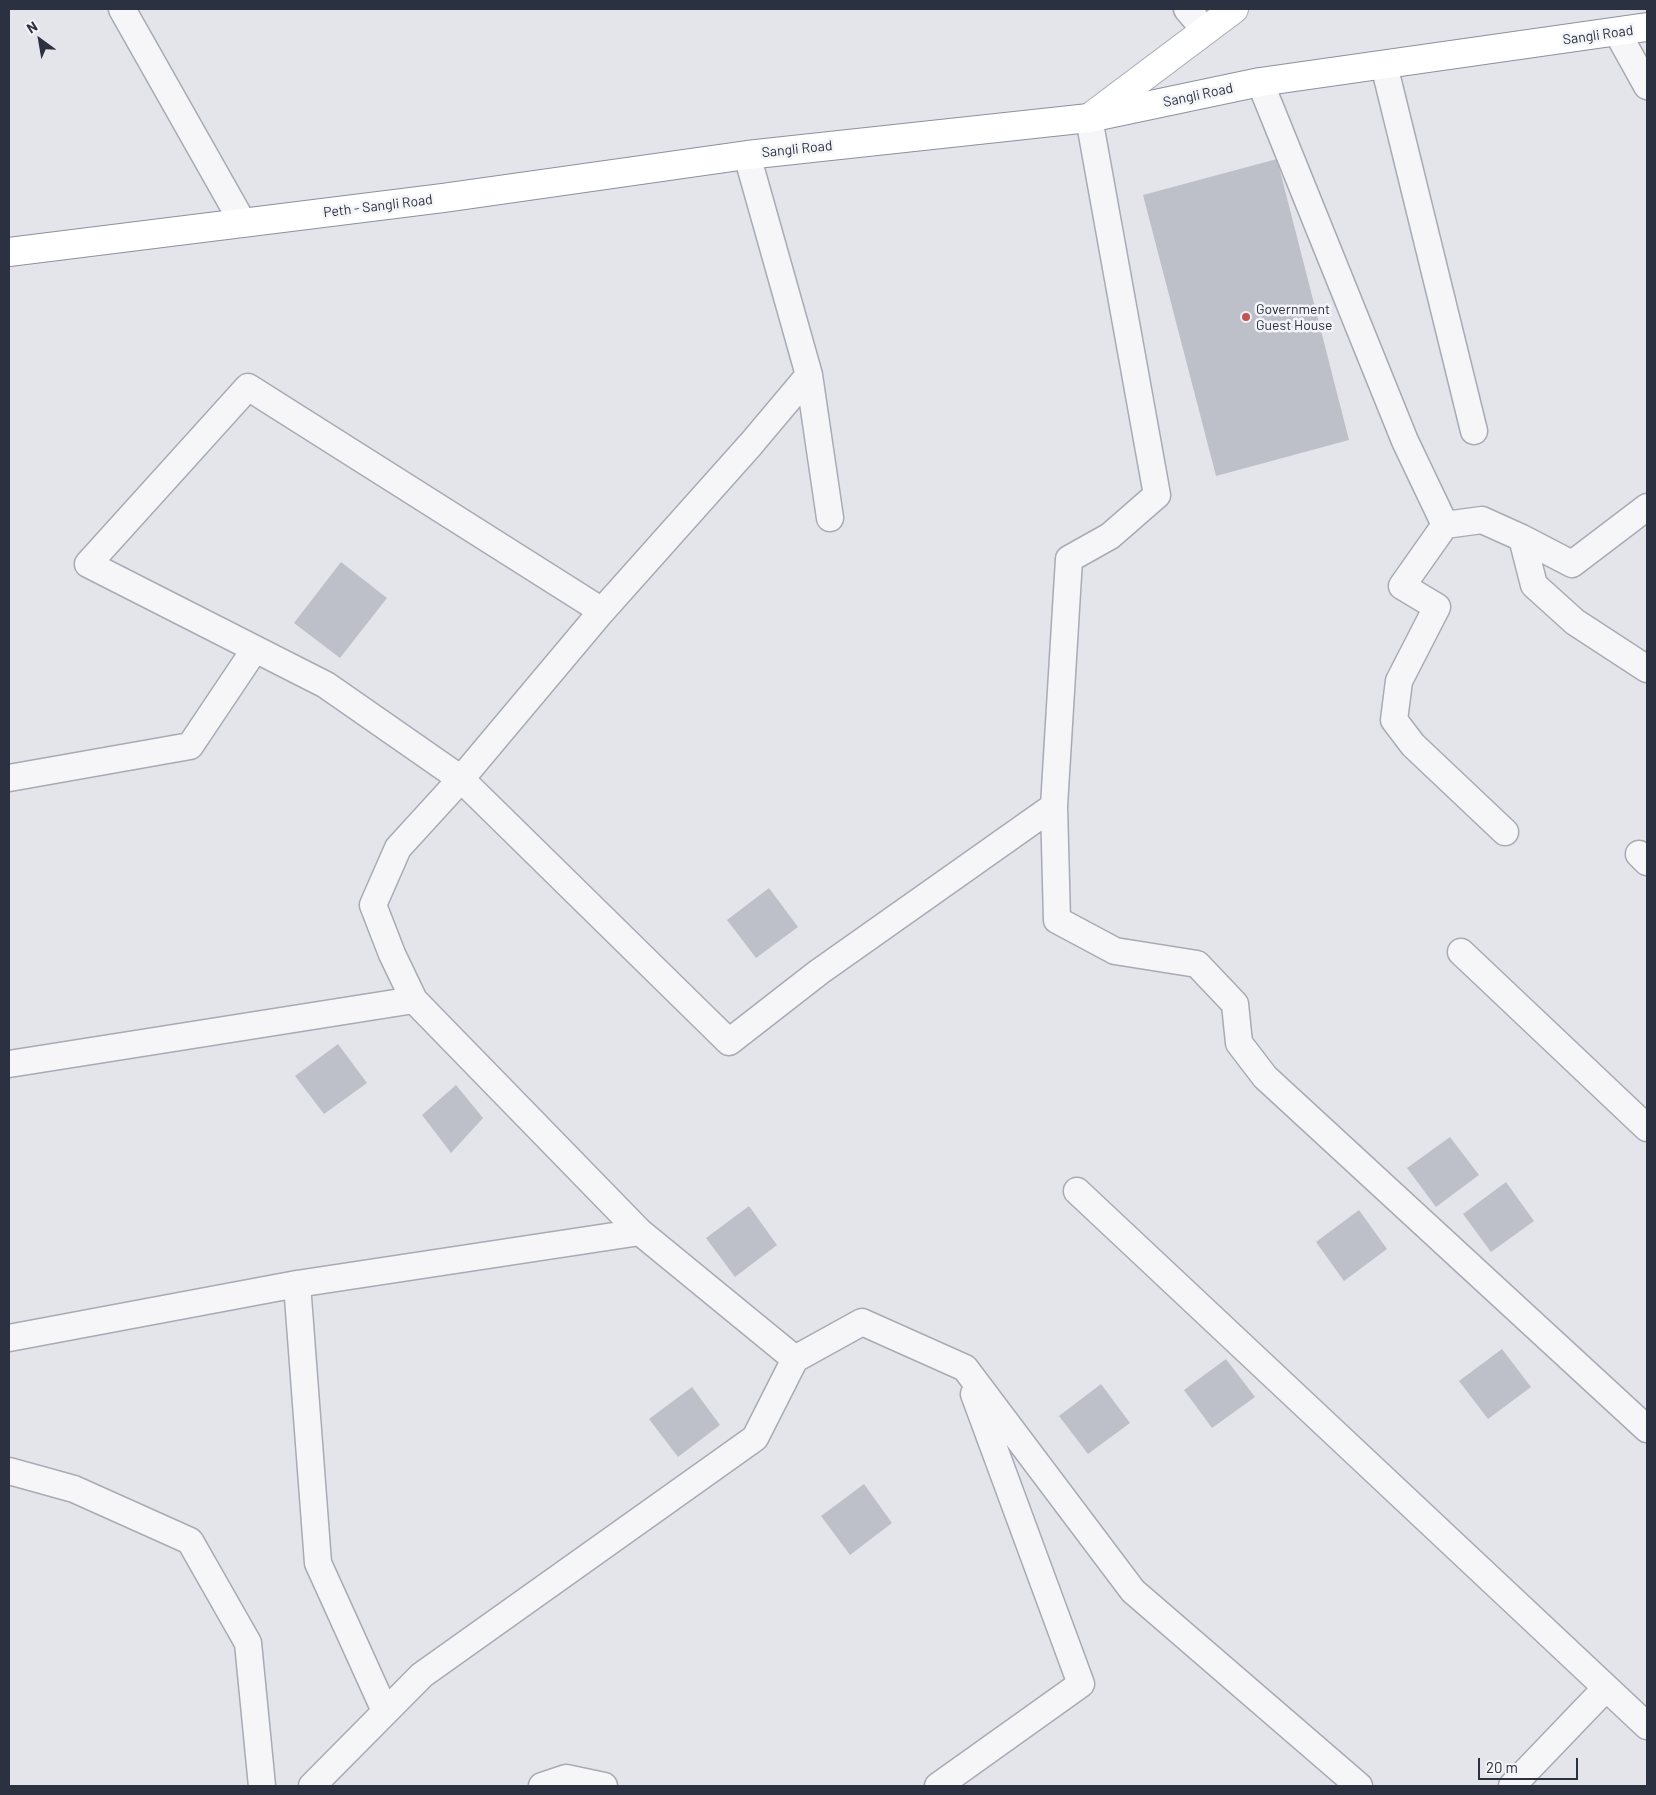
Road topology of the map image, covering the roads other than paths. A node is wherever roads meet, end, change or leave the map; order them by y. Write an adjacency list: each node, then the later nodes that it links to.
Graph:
1 (122, 9): 12 (street)
2 (1187, 9): 5 (street)
3 (1234, 9): 5 (main road)
4 (1647, 28): 6 (main road, Sangli Road)
5 (1205, 30): 10 (main road)
6 (1617, 32): 7 (main road, Sangli Road); 9 (street)
7 (1384, 65): 8 (main road, Sangli Road); 15 (street)
8 (1260, 82): 10 (main road, Sangli Road); 18 (street)
9 (1647, 86)
10 (1089, 118): 11 (main road, Sangli Road); 25 (street)
11 (747, 155): 12 (main road, Peth - Sangli Road); 14 (street)
12 (243, 223): 13 (main road, Peth - Sangli Road)
13 (9, 252)
14 (809, 375): 17 (street); 20 (street)
15 (1474, 431)
16 (1647, 508): 19 (street)
17 (830, 518)
18 (1445, 525): 19 (street); 26 (street)
19 (1522, 538): 22 (street)
20 (602, 611): 21 (street); 24 (street)
21 (255, 649): 23 (street); 24 (street)
22 (1647, 669)
23 (9, 778)
24 (461, 779): 25 (street); 28 (street)
25 (1054, 806): 37 (street)
26 (1505, 832)
27 (1461, 952): 30 (street)
28 (414, 1000): 29 (street); 32 (street)
29 (9, 1064)
30 (1647, 1128)
31 (1077, 1191): 39 (street)
32 (640, 1232): 33 (street); 35 (street)
33 (297, 1284): 34 (street); 40 (street)
34 (9, 1338)
35 (795, 1359): 36 (street); 40 (street)
36 (965, 1368): 46 (street); 47 (street)
37 (1647, 1429)
38 (9, 1470): 42 (street)
39 (1606, 1688): 41 (street); 48 (street)
40 (386, 1712): 43 (street)
41 (1647, 1726)
42 (262, 1786)
43 (312, 1786)
44 (542, 1786): 45 (street)
45 (604, 1786)
46 (938, 1786)
47 (1359, 1786)
48 (1512, 1786)

